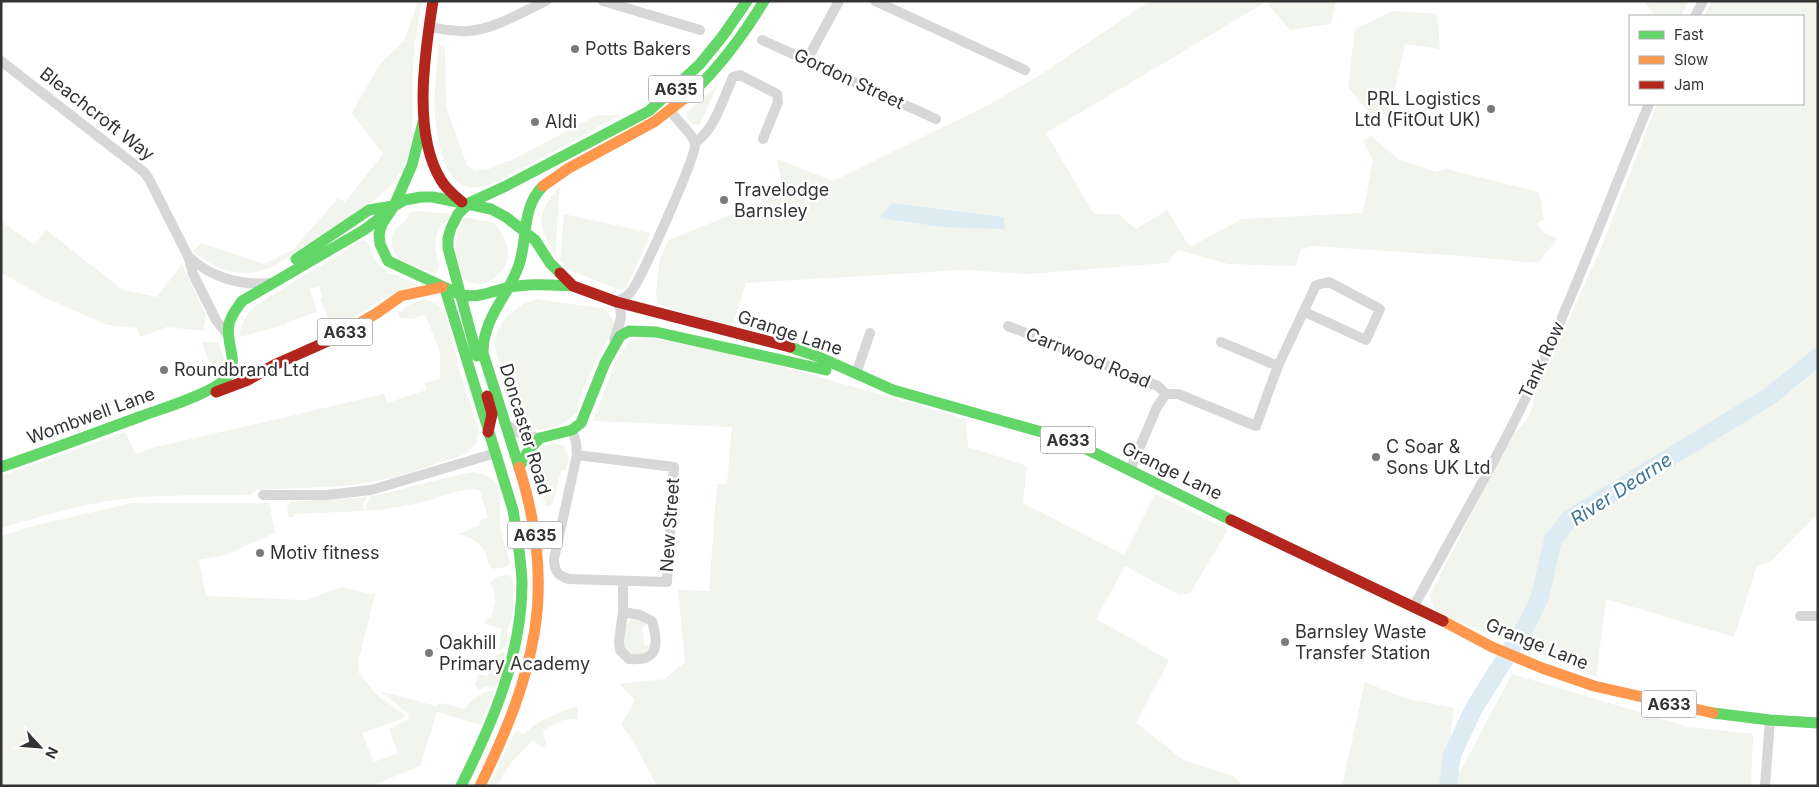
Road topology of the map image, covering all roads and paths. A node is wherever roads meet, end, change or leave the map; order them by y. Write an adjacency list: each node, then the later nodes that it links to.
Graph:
1 (433, 1): 10 (main road)
2 (546, 1): 10 (street)
3 (603, 1): 11 (street)
4 (747, 1): 24 (main road, A635)
5 (764, 1): 19 (main road, A635)
6 (839, 1): 14 (street)
7 (874, 1): 16 (street)
8 (1703, 1): 9 (street)
9 (1696, 15)
10 (429, 27): 20 (main road)
11 (700, 30)
12 (762, 40): 14 (street, Gordon Street)
13 (1013, 52): 16 (street)
14 (806, 60): 21 (street, Gordon Street)
15 (1, 62): 27 (street, Bleachcroft Way)
16 (1008, 63): 17 (street)
17 (1025, 70)
18 (1649, 105): 59 (street, Tank Row)
19 (670, 111): 23 (street); 26 (main road, A635)
20 (424, 119): 24 (main road); 25 (main road)
21 (936, 119)
22 (763, 139): 23 (street)
23 (695, 142): 33 (street)
24 (466, 203): 25 (main road); 26 (main road); 32 (main road)
25 (391, 209): 28 (main road, Bleachcroft Way); 30 (main road)
26 (523, 232): 29 (main road, Grange Lane / A633); 31 (main road, A635)
27 (188, 256): 28 (street, Bleachcroft Way); 36 (street, Bleachcroft Way)
28 (274, 282): 36 (main road, Bleachcroft Way)
29 (573, 286): 31 (main road, A633); 33 (main road, Grange Lane / A633)
30 (443, 288): 32 (main road); 41 (main road, Wombwell Lane / A633); 50 (main road, Doncaster Road / A635)
31 (508, 288): 32 (main road); 47 (main road, Doncaster Road / A635)
32 (461, 294): 50 (main road)
33 (617, 302): 40 (street); 43 (main road, Grange Lane / A633)
34 (1305, 312): 34 (street, Carrwood Road); 42 (street, Carrwood Road)
35 (1008, 326): 45 (street, Carrwood Road)
36 (227, 334): 39 (main road, Bleachcroft Way / A633)
37 (870, 334): 43 (street)
38 (1221, 342): 42 (street)
39 (233, 354): 41 (main road, A633); 44 (main road, Bleachcroft Way / A633)
40 (605, 363): 43 (main road, A633); 49 (main road, A633)
41 (274, 365): 46 (main road, Wombwell Lane / A633)
42 (1278, 366): 45 (street, Carrwood Road)
43 (856, 374): 56 (main road, Grange Lane / A633)
44 (227, 379): 46 (main road, Wombwell Lane / A633)
45 (1166, 394): 56 (street, Carrwood Road)
46 (192, 397): 54 (main road, Wombwell Lane / A633)
47 (499, 403): 48 (main road, Doncaster Road / A635); 52 (main road)
48 (506, 425): 51 (street); 55 (main road, Doncaster Road / A635)
49 (572, 430): 51 (main road); 53 (street, Doncaster Road)
50 (488, 432): 52 (main road, Doncaster Road / A635)
51 (540, 438): 55 (main road)
52 (496, 453): 57 (street); 65 (main road, Doncaster Road / A635)
53 (577, 455): 58 (street, Doncaster Road); 58 (street, New Street)
54 (1, 467)
55 (519, 468): 66 (main road, Doncaster Road / A635)
56 (1130, 470): 59 (main road, Grange Lane / A633)
57 (263, 495)
58 (623, 581): 60 (street)
59 (1414, 606): 63 (main road, Grange Lane / A633)
60 (623, 612): 60 (street)
61 (1800, 616): 62 (street)
62 (1818, 616)
63 (1770, 720): 64 (main road, Grange Lane / A633); 67 (street)
64 (1818, 723)
65 (461, 786)
66 (480, 786)
67 (1765, 786)

